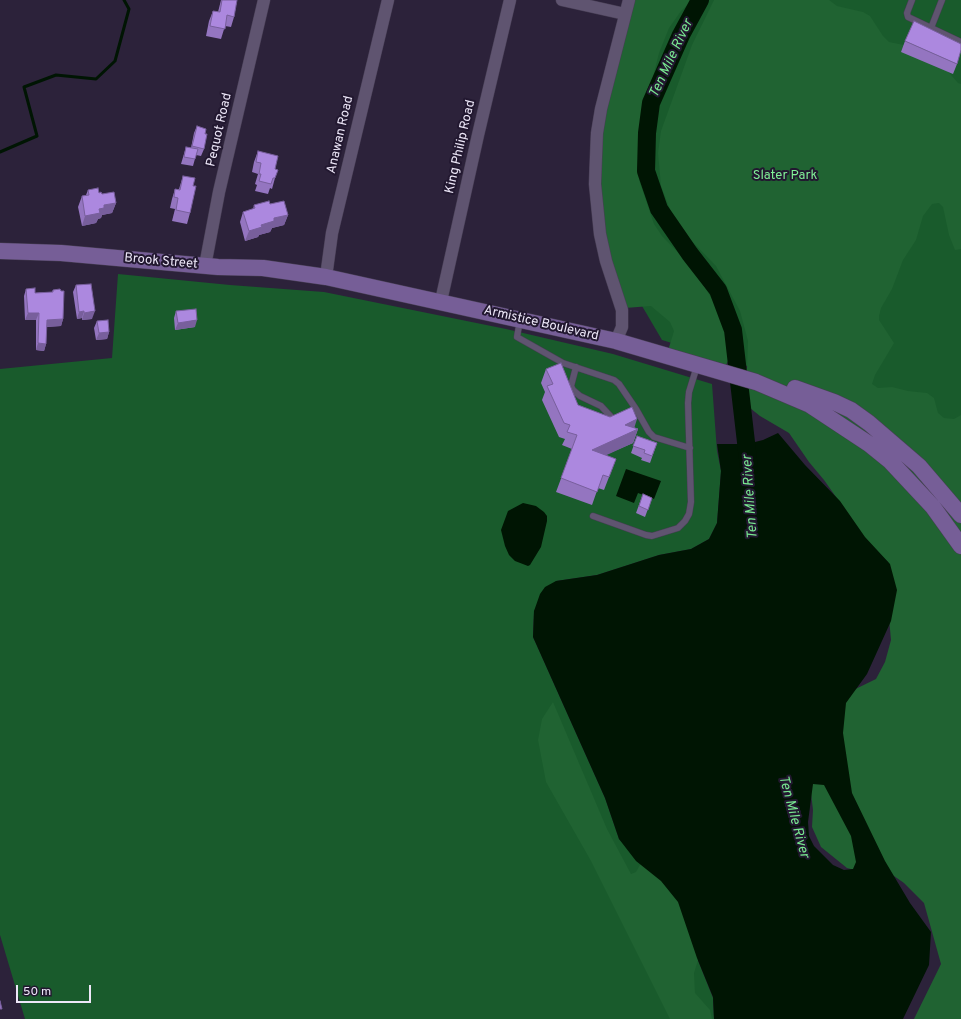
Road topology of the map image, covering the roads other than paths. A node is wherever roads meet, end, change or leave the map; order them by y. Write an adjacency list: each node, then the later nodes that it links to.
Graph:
1 (264, 0): 12 (street, Pequot Road)
2 (388, 0): 13 (street, Anawan Road)
3 (510, 0): 14 (street, King Philip Road)
4 (562, 0): 8 (street)
5 (629, 0): 8 (street)
6 (912, 0): 9 (lane)
7 (942, 0): 9 (lane)
8 (625, 14): 16 (street)
9 (931, 28): 10 (lane)
10 (960, 40)
11 (0, 251): 12 (main road, Brook Street)
12 (205, 266): 13 (main road, Brook Street)
13 (324, 276): 14 (main road, Armistice Boulevard)
14 (441, 301): 15 (main road, Armistice Boulevard)
15 (520, 319): 16 (main road, Armistice Boulevard); 18 (lane)
16 (616, 341): 17 (main road, Armistice Boulevard)
17 (691, 362): 20 (lane); 21 (main road, Armistice Boulevard)
18 (576, 367): 19 (lane); 19 (lane)
19 (631, 411): 20 (lane)
20 (690, 448): 22 (lane)
21 (952, 512): 23 (main road, Armistice Boulevard)
22 (593, 516)
23 (961, 546)

